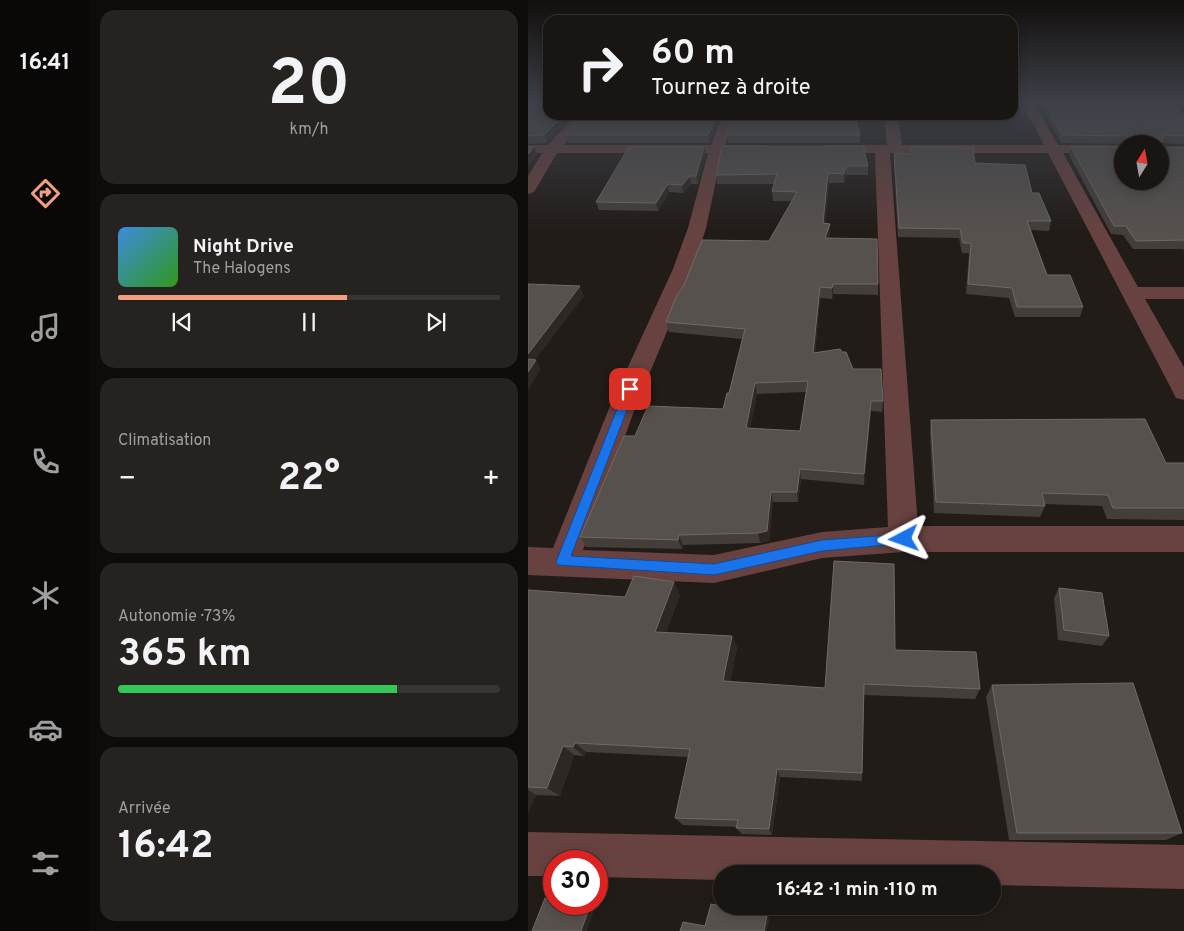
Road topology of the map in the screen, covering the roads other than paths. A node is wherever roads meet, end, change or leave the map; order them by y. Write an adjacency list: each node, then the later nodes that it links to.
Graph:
1 (556, 144): 6 (street)
2 (718, 144): 7 (street)
3 (889, 144): 10 (street)
4 (1050, 144): 11 (street)
5 (528, 149): 6 (street)
6 (552, 149): 7 (street); 13 (street)
7 (716, 149): 8 (street); 20 (street)
8 (774, 149)
9 (813, 149): 10 (street)
10 (889, 149): 11 (street); 17 (street)
11 (1053, 150): 12 (street); 14 (street)
12 (1114, 150)
13 (528, 189)
14 (1130, 293): 15 (street); 16 (street)
15 (1184, 293)
16 (1182, 382)
17 (904, 539): 18 (street); 20 (street)
18 (1184, 539)
19 (528, 561): 20 (street)
20 (563, 562)
21 (528, 854): 22 (street)
22 (1184, 867)

